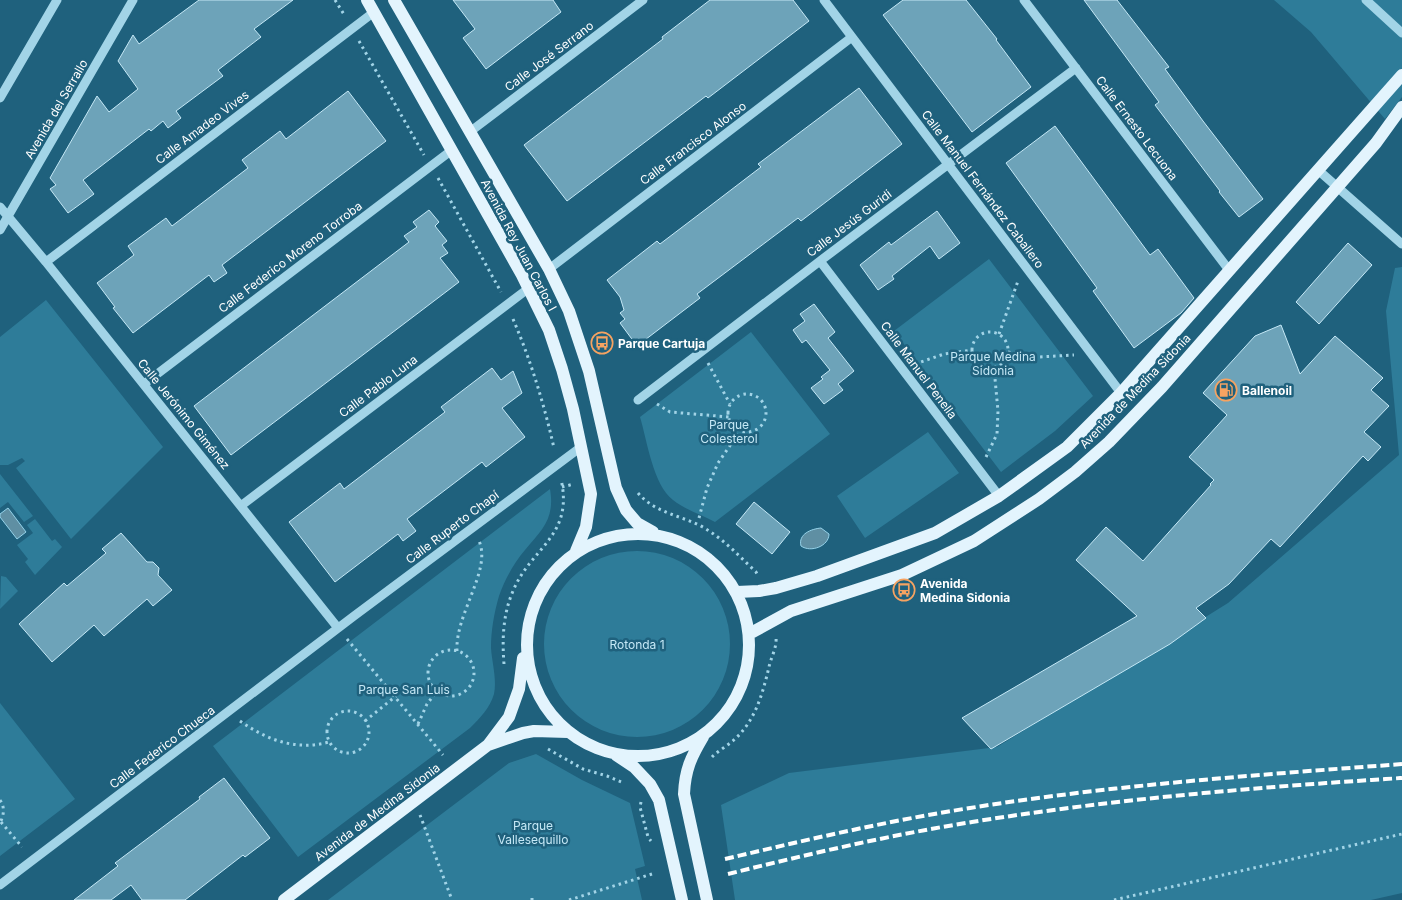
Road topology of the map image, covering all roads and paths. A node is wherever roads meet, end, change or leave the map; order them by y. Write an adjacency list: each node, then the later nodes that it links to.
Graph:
1 (57, 0): 16 (street)
2 (133, 0): 25 (street, Avenida del Serrallo)
3 (335, 0): 11 (path)
4 (367, 0): 10 (main road, Avenida Rey Juan Carlos I)
5 (394, 0): 18 (main road, Avenida Rey Juan Carlos I)
6 (643, 0): 18 (street, Calle José Serrano)
7 (824, 0): 13 (street, Calle Manuel Fernández Caballero)
8 (1024, 0): 14 (street, Calle Ernesto Lecuona)
9 (1366, 0): 12 (street)
10 (374, 12): 11 (street, Calle Amadeo Vives); 19 (main road, Avenida Rey Juan Carlos I)
11 (352, 29): 21 (path); 29 (street, Calle Amadeo Vives)
12 (1402, 33)
13 (852, 37): 20 (street, Calle Manuel Fernández Caballero); 31 (street, Calle Francisco Alonso)
14 (1076, 68): 20 (street, Calle Jesús Guridi); 32 (street, Calle Ernesto Lecuona)
15 (1402, 75): 22 (main road, Avenida de Medina Sidonia)
16 (0, 98)
17 (1402, 108): 23 (main road, Avenida de Medina Sidonia)
18 (471, 131): 31 (main road, Avenida Rey Juan Carlos I)
19 (452, 150): 21 (street, Calle Federico Moreno Torroba); 33 (main road, Avenida Rey Juan Carlos I)
20 (948, 164): 28 (street, Calle Jesús Guridi); 30 (street, Calle Manuel Fernández Caballero)
21 (430, 166): 34 (path); 42 (street, Calle Federico Moreno Torroba)
22 (1318, 170): 23 (street); 32 (main road, Avenida de Medina Sidonia)
23 (1336, 188): 27 (street); 61 (main road, Avenida de Medina Sidonia)
24 (0, 207): 25 (street, Calle Jerónimo Giménez)
25 (8, 216): 26 (street, Avenida del Serrallo); 29 (street, Calle Jerónimo Giménez)
26 (0, 230)
27 (1402, 244)
28 (820, 260): 37 (street, Calle Jesús Guridi); 40 (street, Calle Manuel Penella)
29 (46, 262): 42 (street, Calle Jerónimo Giménez)
30 (1024, 264): 35 (path); 39 (street, Calle Manuel Fernández Caballero)
31 (549, 269): 56 (main road, Avenida Rey Juan Carlos I)
32 (1229, 270): 43 (main road, Avenida de Medina Sidonia)
33 (529, 288): 34 (street, Calle Pablo Luna); 48 (main road, Avenida Rey Juan Carlos I)
34 (507, 304): 49 (path); 53 (street, Calle Pablo Luna)
35 (998, 334): 36 (path); 38 (path)
36 (972, 350): 40 (path); 41 (path)
37 (702, 351): 44 (street, Calle Jesús Guridi); 45 (path)
38 (1008, 352): 39 (path); 41 (path)
39 (1092, 354): 43 (street, Calle Manuel Fernández Caballero)
40 (902, 368): 50 (street, Calle Manuel Penella)
41 (994, 368): 50 (path)
42 (144, 384): 53 (street, Calle Jerónimo Giménez)
43 (1121, 393): 52 (main road, Avenida de Medina Sidonia)
44 (641, 398): 46 (path)
45 (730, 404): 46 (path); 47 (path)
46 (729, 417): 47 (path)
47 (740, 431): 54 (path)
48 (581, 447): 49 (street, Calle Ruperto Chapí); 57 (main road, Avenida Rey Juan Carlos I)
49 (557, 464): 55 (street, Calle Ruperto Chapí); 66 (path)
50 (980, 470): 52 (street, Calle Manuel Penella)
51 (634, 487): 58 (path)
52 (1000, 496): 59 (main road, Avenida de Medina Sidonia)
53 (242, 505): 60 (street, Calle Jerónimo Giménez)
54 (699, 518)
55 (473, 527): 60 (street, Calle Ruperto Chapí); 65 (path)
56 (655, 534): 57 (main road); 59 (main road)
57 (576, 551): 64 (main road)
58 (759, 578)
59 (736, 592): 61 (main road)
60 (338, 628): 89 (street, Calle Federico Chueca)
61 (749, 634): 73 (main road)
62 (776, 638): 79 (path)
63 (347, 639): 68 (path)
64 (526, 640): 72 (main road); 75 (main road, Avenida de Medina Sidonia)
65 (457, 650): 67 (path); 67 (path)
66 (504, 667)
67 (437, 692): 71 (path)
68 (396, 696): 70 (path); 71 (path)
69 (240, 720): 74 (path)
70 (365, 721): 74 (path); 74 (path)
71 (418, 724): 78 (path)
72 (568, 732): 75 (main road, Avenida de Medina Sidonia); 77 (main road)
73 (704, 735): 77 (main road); 94 (main road)
74 (329, 742)
75 (488, 745): 90 (main road, Avenida de Medina Sidonia)
76 (542, 747): 80 (path)
77 (614, 754): 93 (main road)
78 (443, 755)
79 (708, 762)
80 (629, 785)
81 (640, 798): 83 (path)
82 (0, 800): 85 (path)
83 (642, 803)
84 (420, 815): 91 (path)
85 (0, 823): 87 (path)
86 (1402, 834): 95 (path)
87 (22, 847)
88 (652, 874): 92 (path)
89 (0, 885)
90 (284, 900)
91 (452, 900)
92 (569, 900)
93 (682, 900)
94 (707, 900)
95 (1114, 900)

